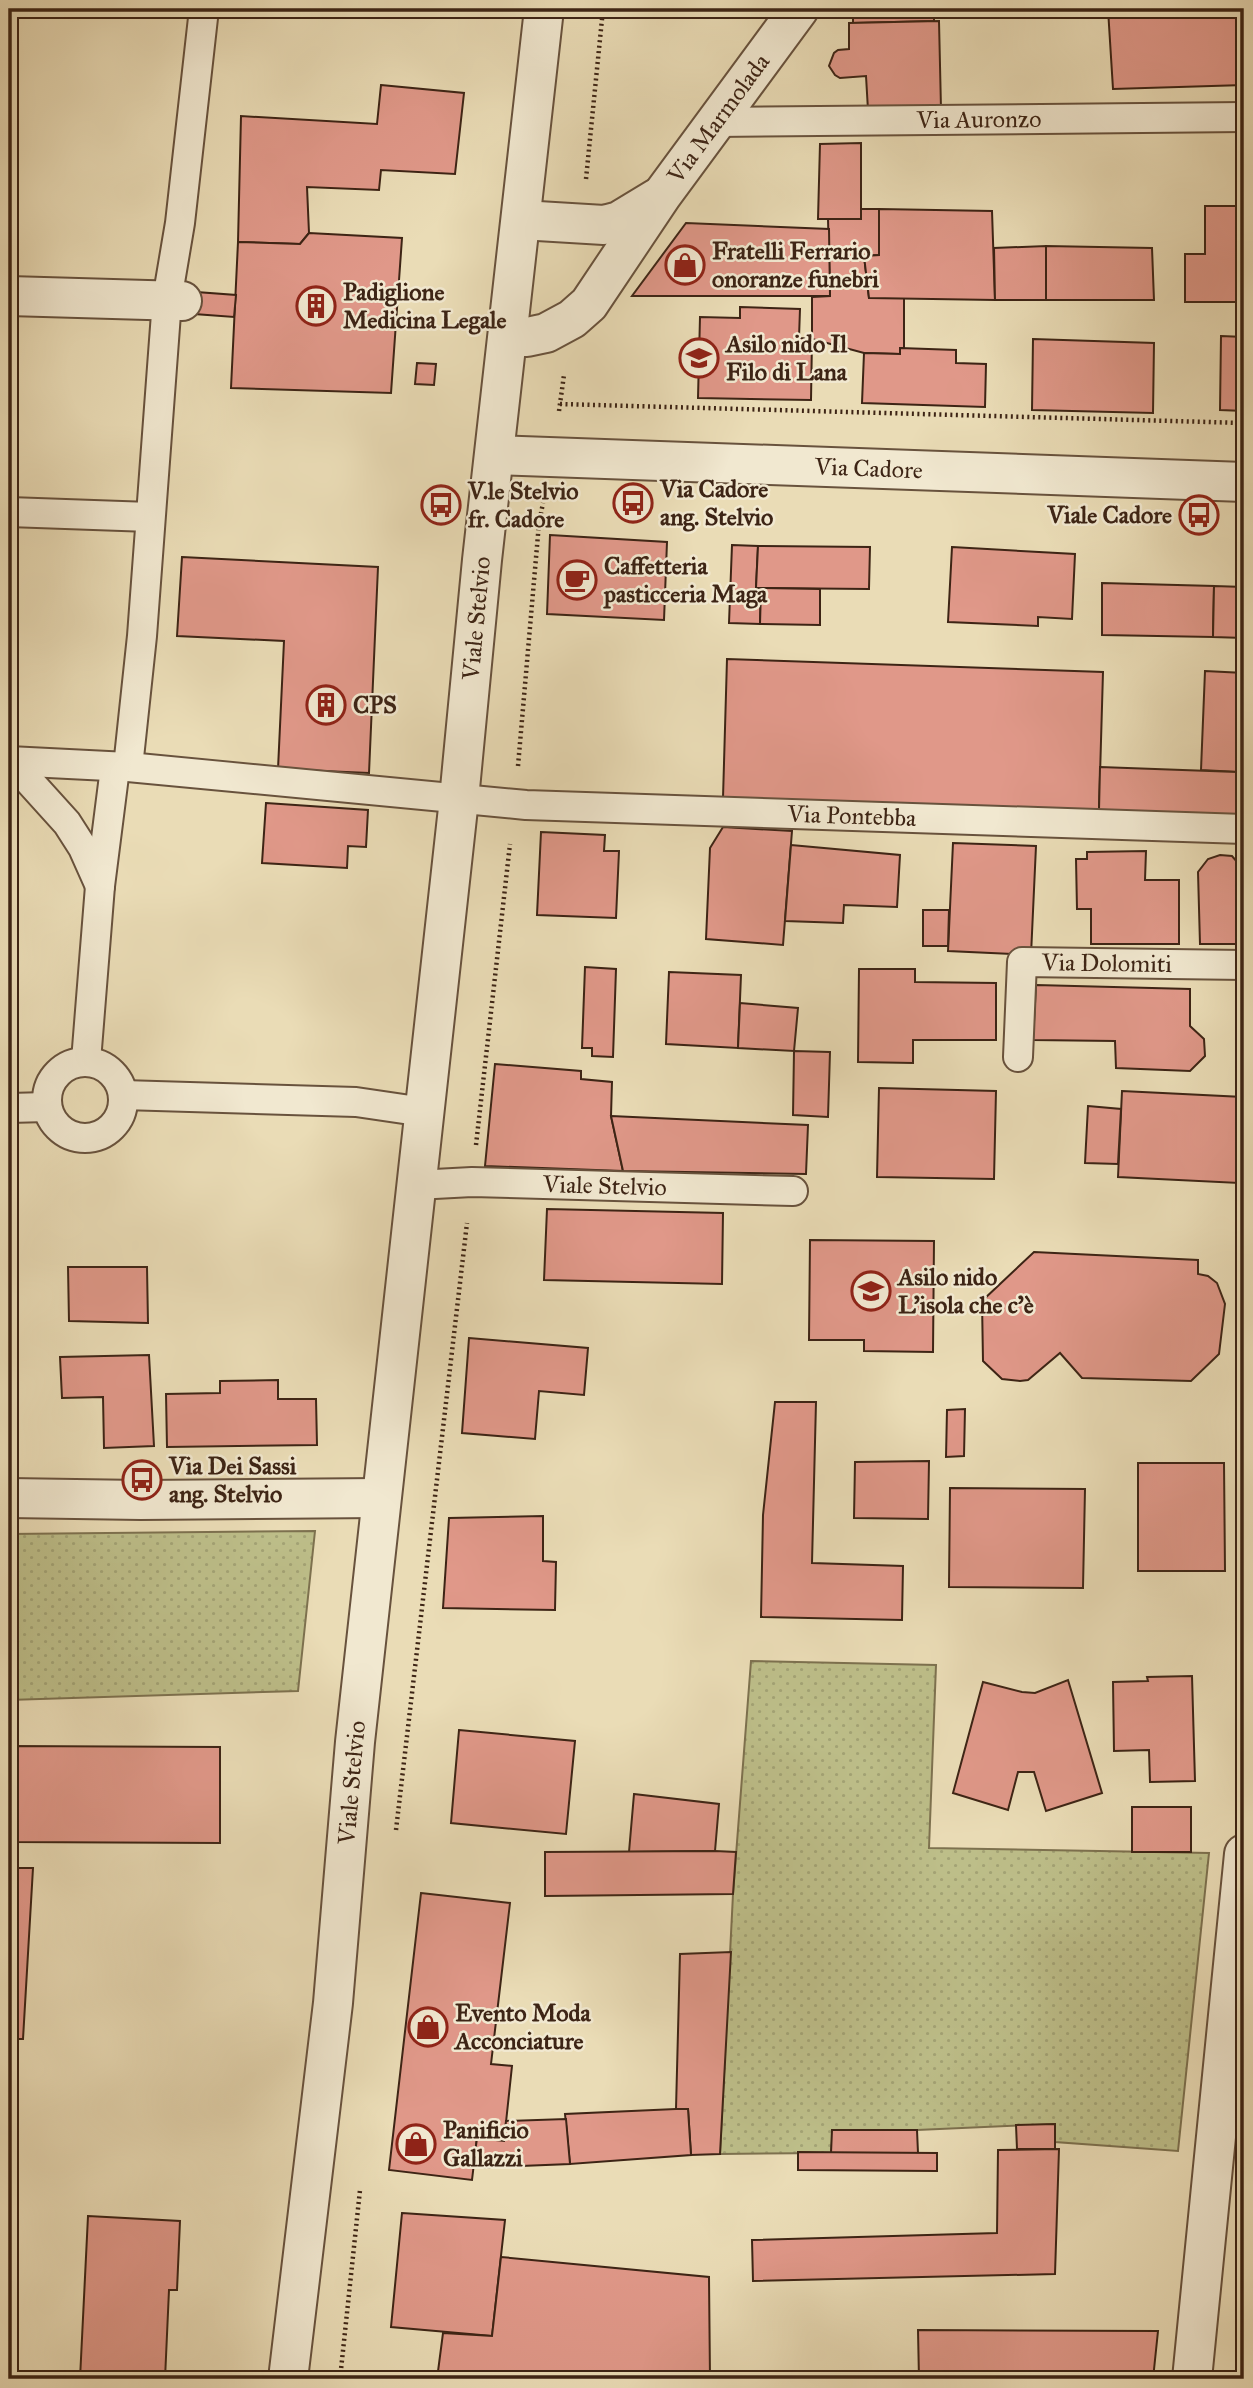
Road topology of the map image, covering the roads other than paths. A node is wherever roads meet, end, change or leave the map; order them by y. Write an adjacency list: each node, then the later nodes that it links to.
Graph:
1 (204, 9): 9 (lane)
2 (544, 9): 7 (street, Viale Stelvio)
3 (799, 9): 5 (street, Via Marmolada)
4 (1244, 117): 5 (lane, Via Auronzo)
5 (715, 122): 6 (street, Via Marmolada)
6 (662, 195): 7 (street, Via Marmolada); 10 (street, Via Marmolada)
7 (521, 220): 10 (street, Viale Stelvio)
8 (9, 296): 9 (street)
9 (175, 300): 14 (lane)
10 (508, 337): 11 (street, Viale Stelvio)
11 (495, 455): 12 (street, Via Cadore); 17 (street, Viale Stelvio)
12 (1244, 482)
13 (9, 512): 14 (lane)
14 (150, 517): 16 (lane)
15 (10, 761): 16 (lane, Via Pontebba); 19 (lane)
16 (122, 768): 17 (lane, Via Pontebba); 19 (lane)
17 (459, 799): 18 (lane, Via Pontebba); 26 (street, Viale Stelvio)
18 (1244, 829)
19 (100, 886): 22 (lane)
20 (1244, 965): 21 (lane, Via Dolomiti)
21 (1017, 1057)
22 (86, 1061): 23 (lane); 24 (lane)
23 (122, 1095): 24 (lane); 26 (lane)
24 (47, 1107): 25 (lane)
25 (9, 1108)
26 (424, 1112): 27 (street, Viale Stelvio)
27 (416, 1185): 28 (lane, Viale Stelvio); 30 (street, Viale Stelvio)
28 (793, 1191)
29 (9, 1498): 30 (street)
30 (381, 1499): 32 (street, Viale Stelvio)
31 (1244, 1854): 33 (street)
32 (288, 2379)
33 (1192, 2379)

